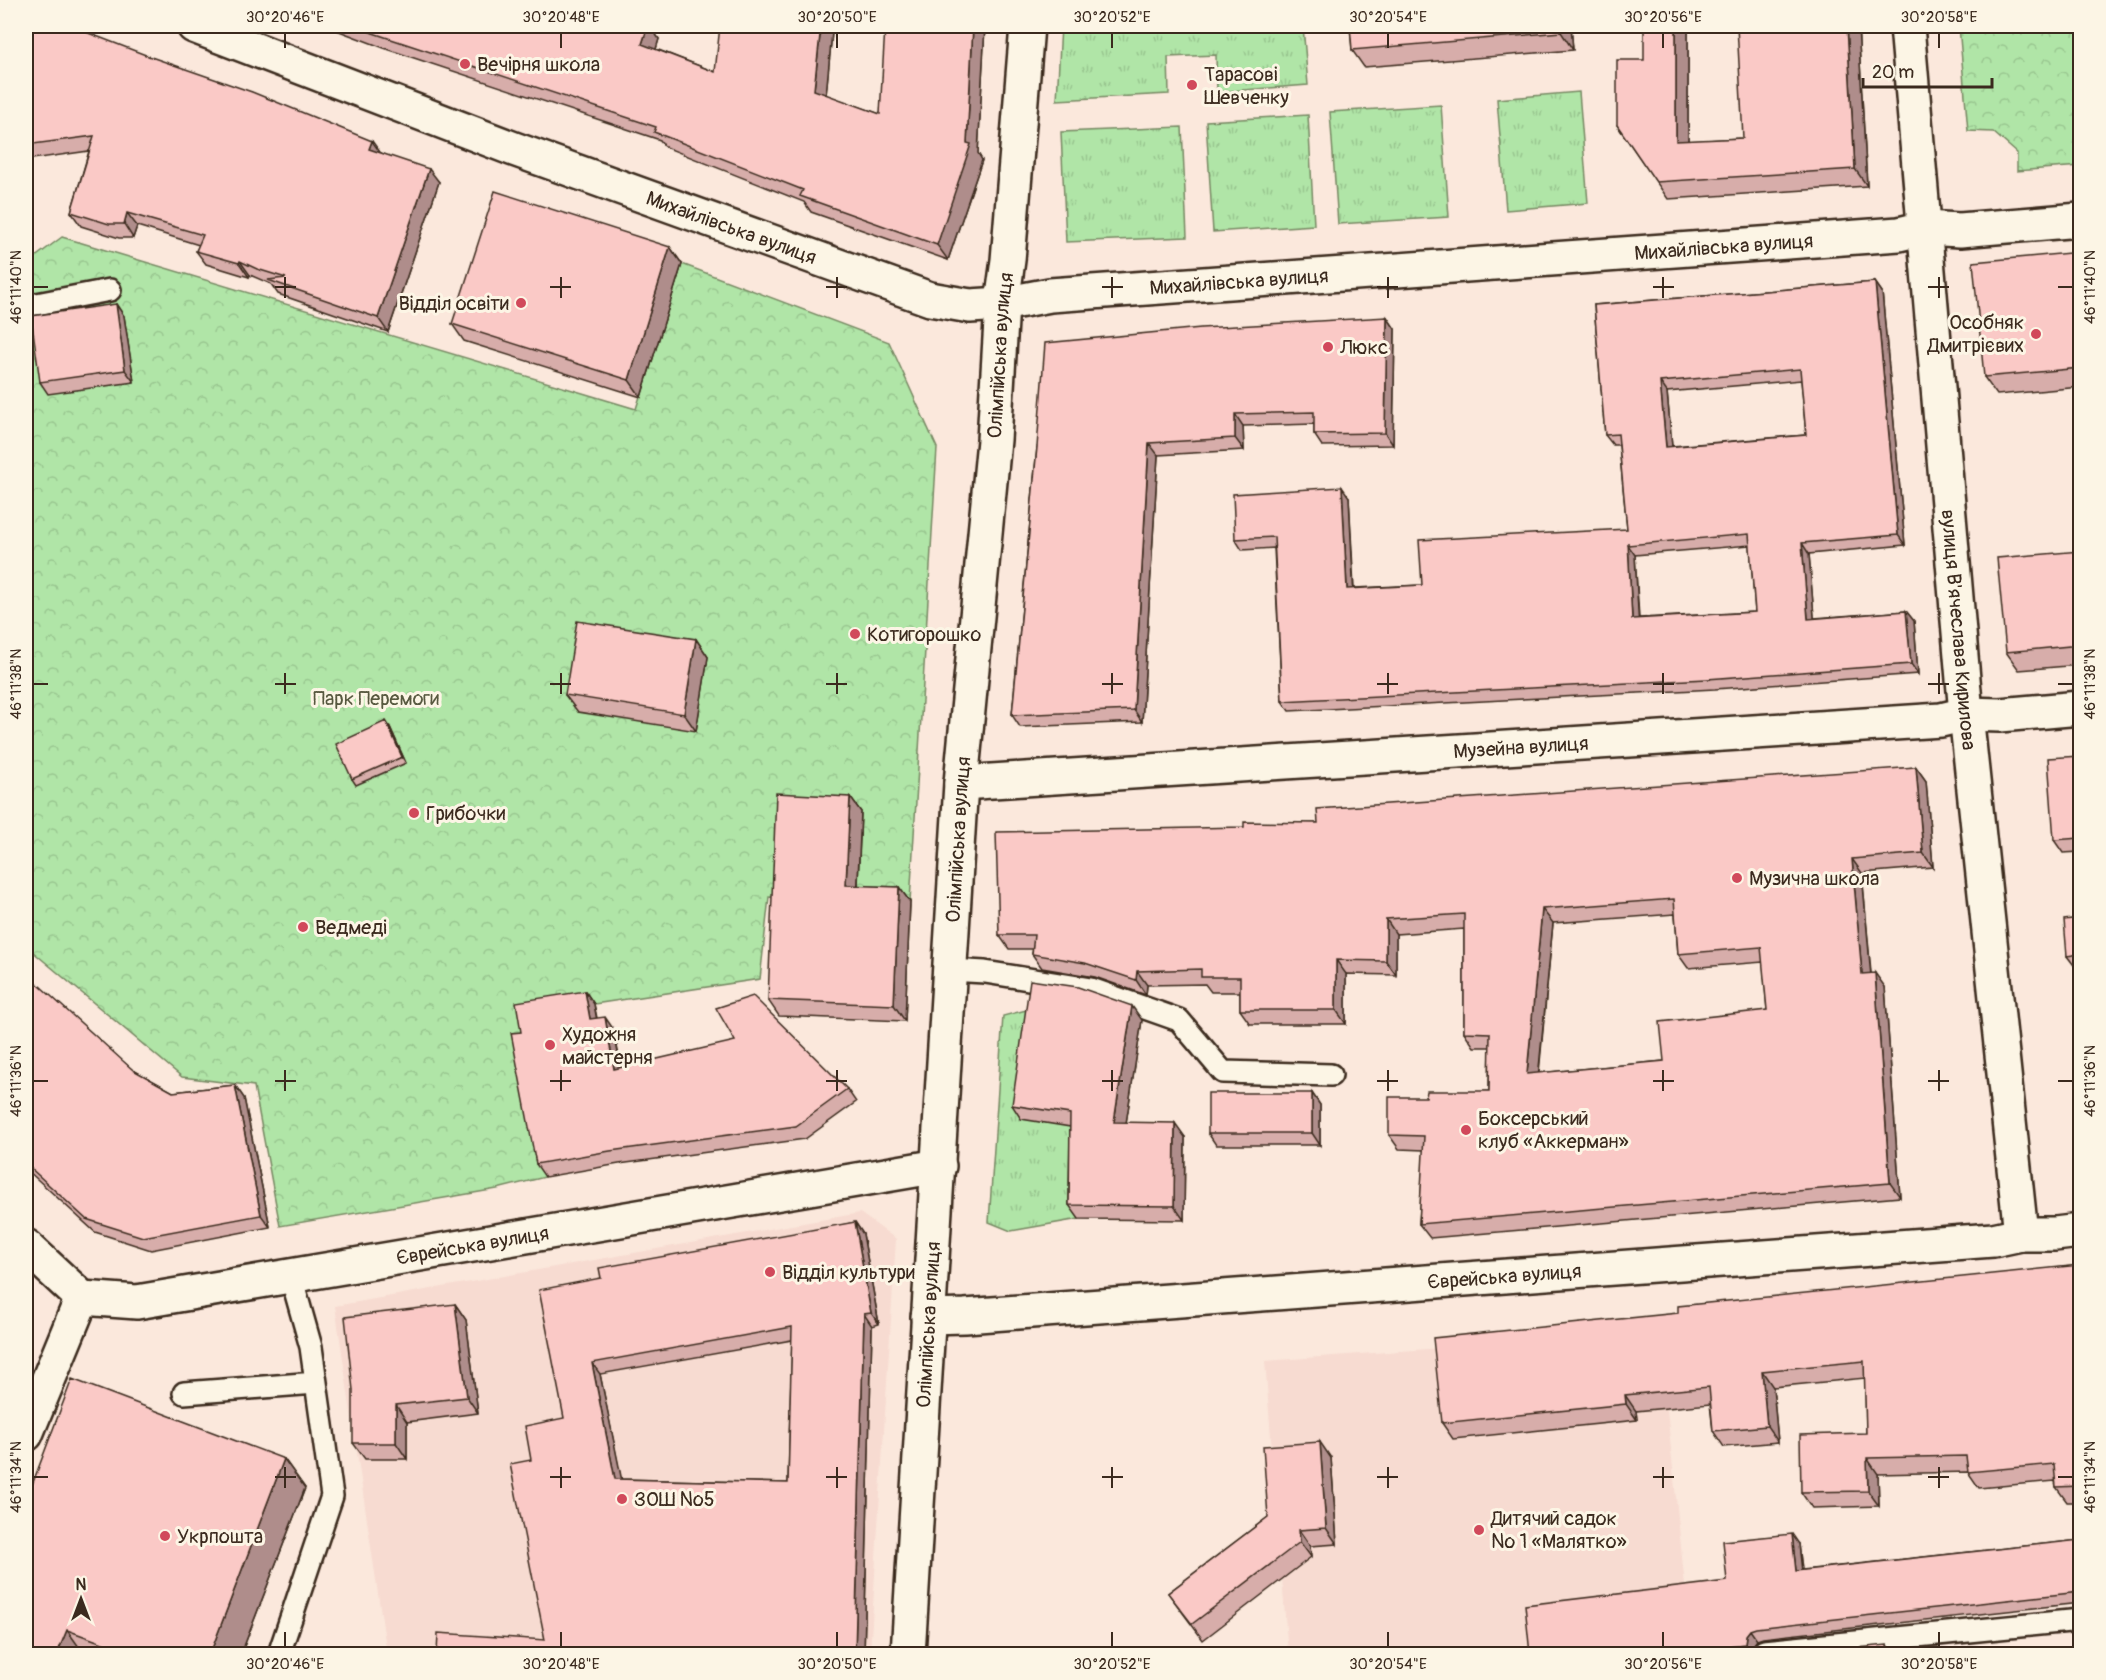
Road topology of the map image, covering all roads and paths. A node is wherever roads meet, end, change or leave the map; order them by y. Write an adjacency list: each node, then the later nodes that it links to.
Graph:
1 (194, 26): 7 (street, Михайлівська вулиця)
2 (1027, 26): 7 (street, Олімпійська вулиця)
3 (1907, 26): 5 (street, вулиця В'ячеслава Кирилова)
4 (2080, 220): 5 (street, Михайлівська вулиця)
5 (1924, 228): 7 (street, Михайлівська вулиця); 10 (street, вулиця В'ячеслава Кирилова)
6 (110, 290): 8 (lane)
7 (1002, 304): 11 (street, Олімпійська вулиця)
8 (26, 306)
9 (2080, 708): 10 (street, Музейна вулиця)
10 (1966, 714): 11 (street, Музейна вулиця); 16 (street, вулиця В'ячеслава Кирилова)
11 (961, 783): 12 (street, Олімпійська вулиця)
12 (950, 970): 13 (lane); 14 (street, Олімпійська вулиця)
13 (1331, 1075)
14 (939, 1166): 18 (street, Єврейська вулиця); 20 (street, Олімпійська вулиця)
15 (2080, 1231): 16 (street, Єврейська вулиця)
16 (2021, 1234): 20 (street, Єврейська вулиця)
17 (26, 1246): 19 (street)
18 (291, 1276): 19 (street, Єврейська вулиця); 21 (lane)
19 (82, 1298): 23 (street)
20 (928, 1317): 27 (street, Олімпійська вулиця)
21 (316, 1383): 22 (lane); 26 (lane)
22 (184, 1393)
23 (26, 1434)
24 (2080, 1620): 25 (lane)
25 (1764, 1652)
26 (279, 1654)
27 (908, 1654)

